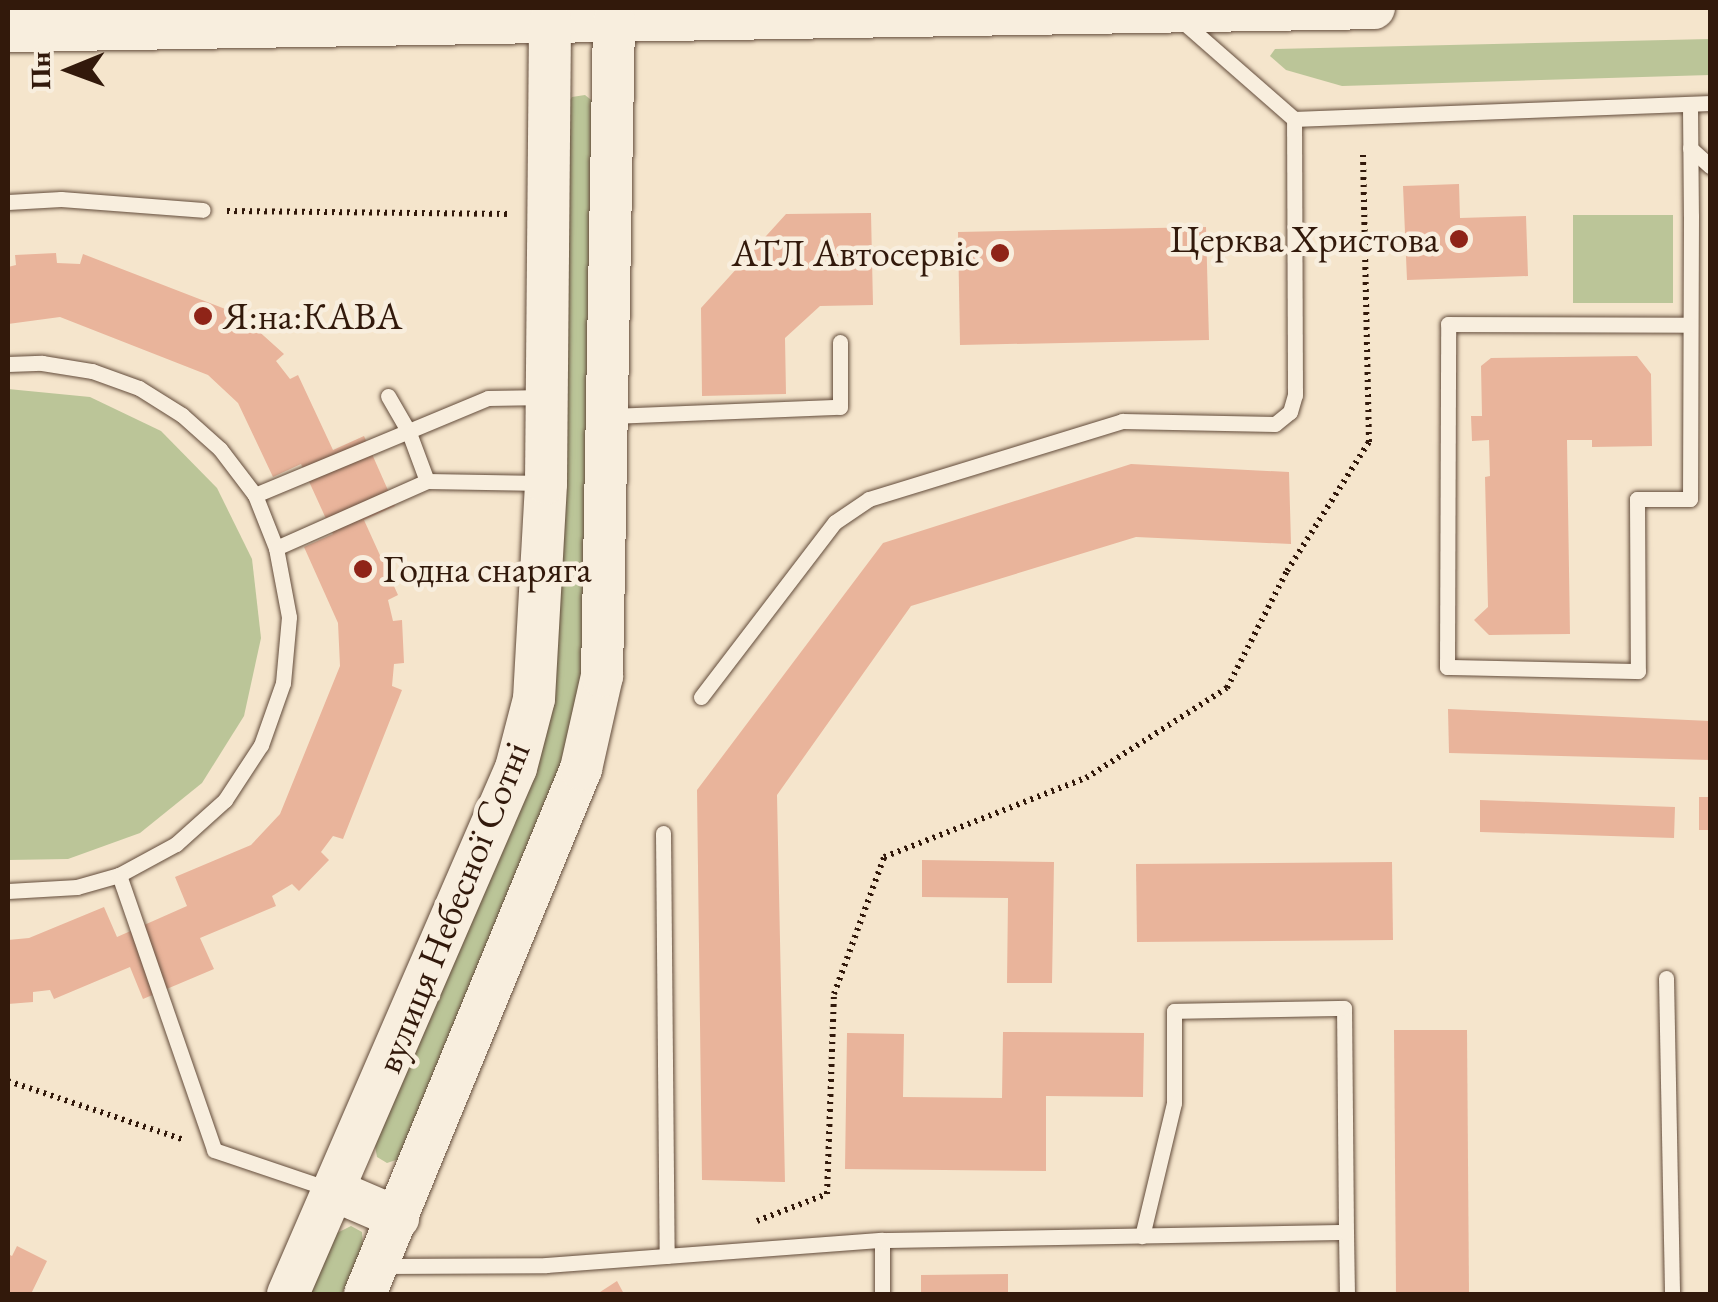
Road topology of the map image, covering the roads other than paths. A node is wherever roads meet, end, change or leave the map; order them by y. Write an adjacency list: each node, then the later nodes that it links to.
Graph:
1 (1374, 8): 2 (street)
2 (1170, 9): 3 (street); 8 (lane)
3 (614, 21): 4 (street); 18 (street, вулиця Небесної Сотні)
4 (550, 22): 5 (street); 17 (street, вулиця Небесної Сотні)
5 (8, 31)
6 (1710, 104): 7 (lane)
7 (1690, 108): 8 (lane); 9 (lane)
8 (1294, 119): 24 (lane)
9 (1690, 148): 10 (lane); 13 (lane)
10 (1710, 166)
11 (8, 202): 12 (lane)
12 (203, 210)
13 (1690, 325): 13 (lane)
14 (840, 342): 18 (lane)
15 (8, 364): 22 (lane)
16 (388, 396): 19 (lane)
17 (547, 397): 19 (lane); 21 (street, вулиця Небесної Сотні)
18 (607, 416): 30 (street, вулиця Небесної Сотні)
19 (408, 430): 20 (lane); 22 (lane)
20 (427, 481): 21 (lane); 23 (lane)
21 (546, 483): 29 (street, вулиця Небесної Сотні)
22 (255, 495): 23 (lane)
23 (276, 548): 26 (lane)
24 (700, 697)
25 (663, 833): 34 (lane)
26 (118, 875): 27 (lane); 29 (lane)
27 (8, 891)
28 (1666, 978): 39 (lane)
29 (333, 1190): 30 (street); 36 (street, вулиця Небесної Сотні)
30 (398, 1218): 35 (street, вулиця Небесної Сотні)
31 (1346, 1232): 32 (lane); 32 (lane); 38 (lane)
32 (1142, 1236): 33 (lane)
33 (882, 1240): 34 (lane); 37 (lane)
34 (667, 1256): 35 (lane)
35 (372, 1280)
36 (288, 1294)
37 (882, 1294)
38 (1347, 1294)
39 (1672, 1294)

